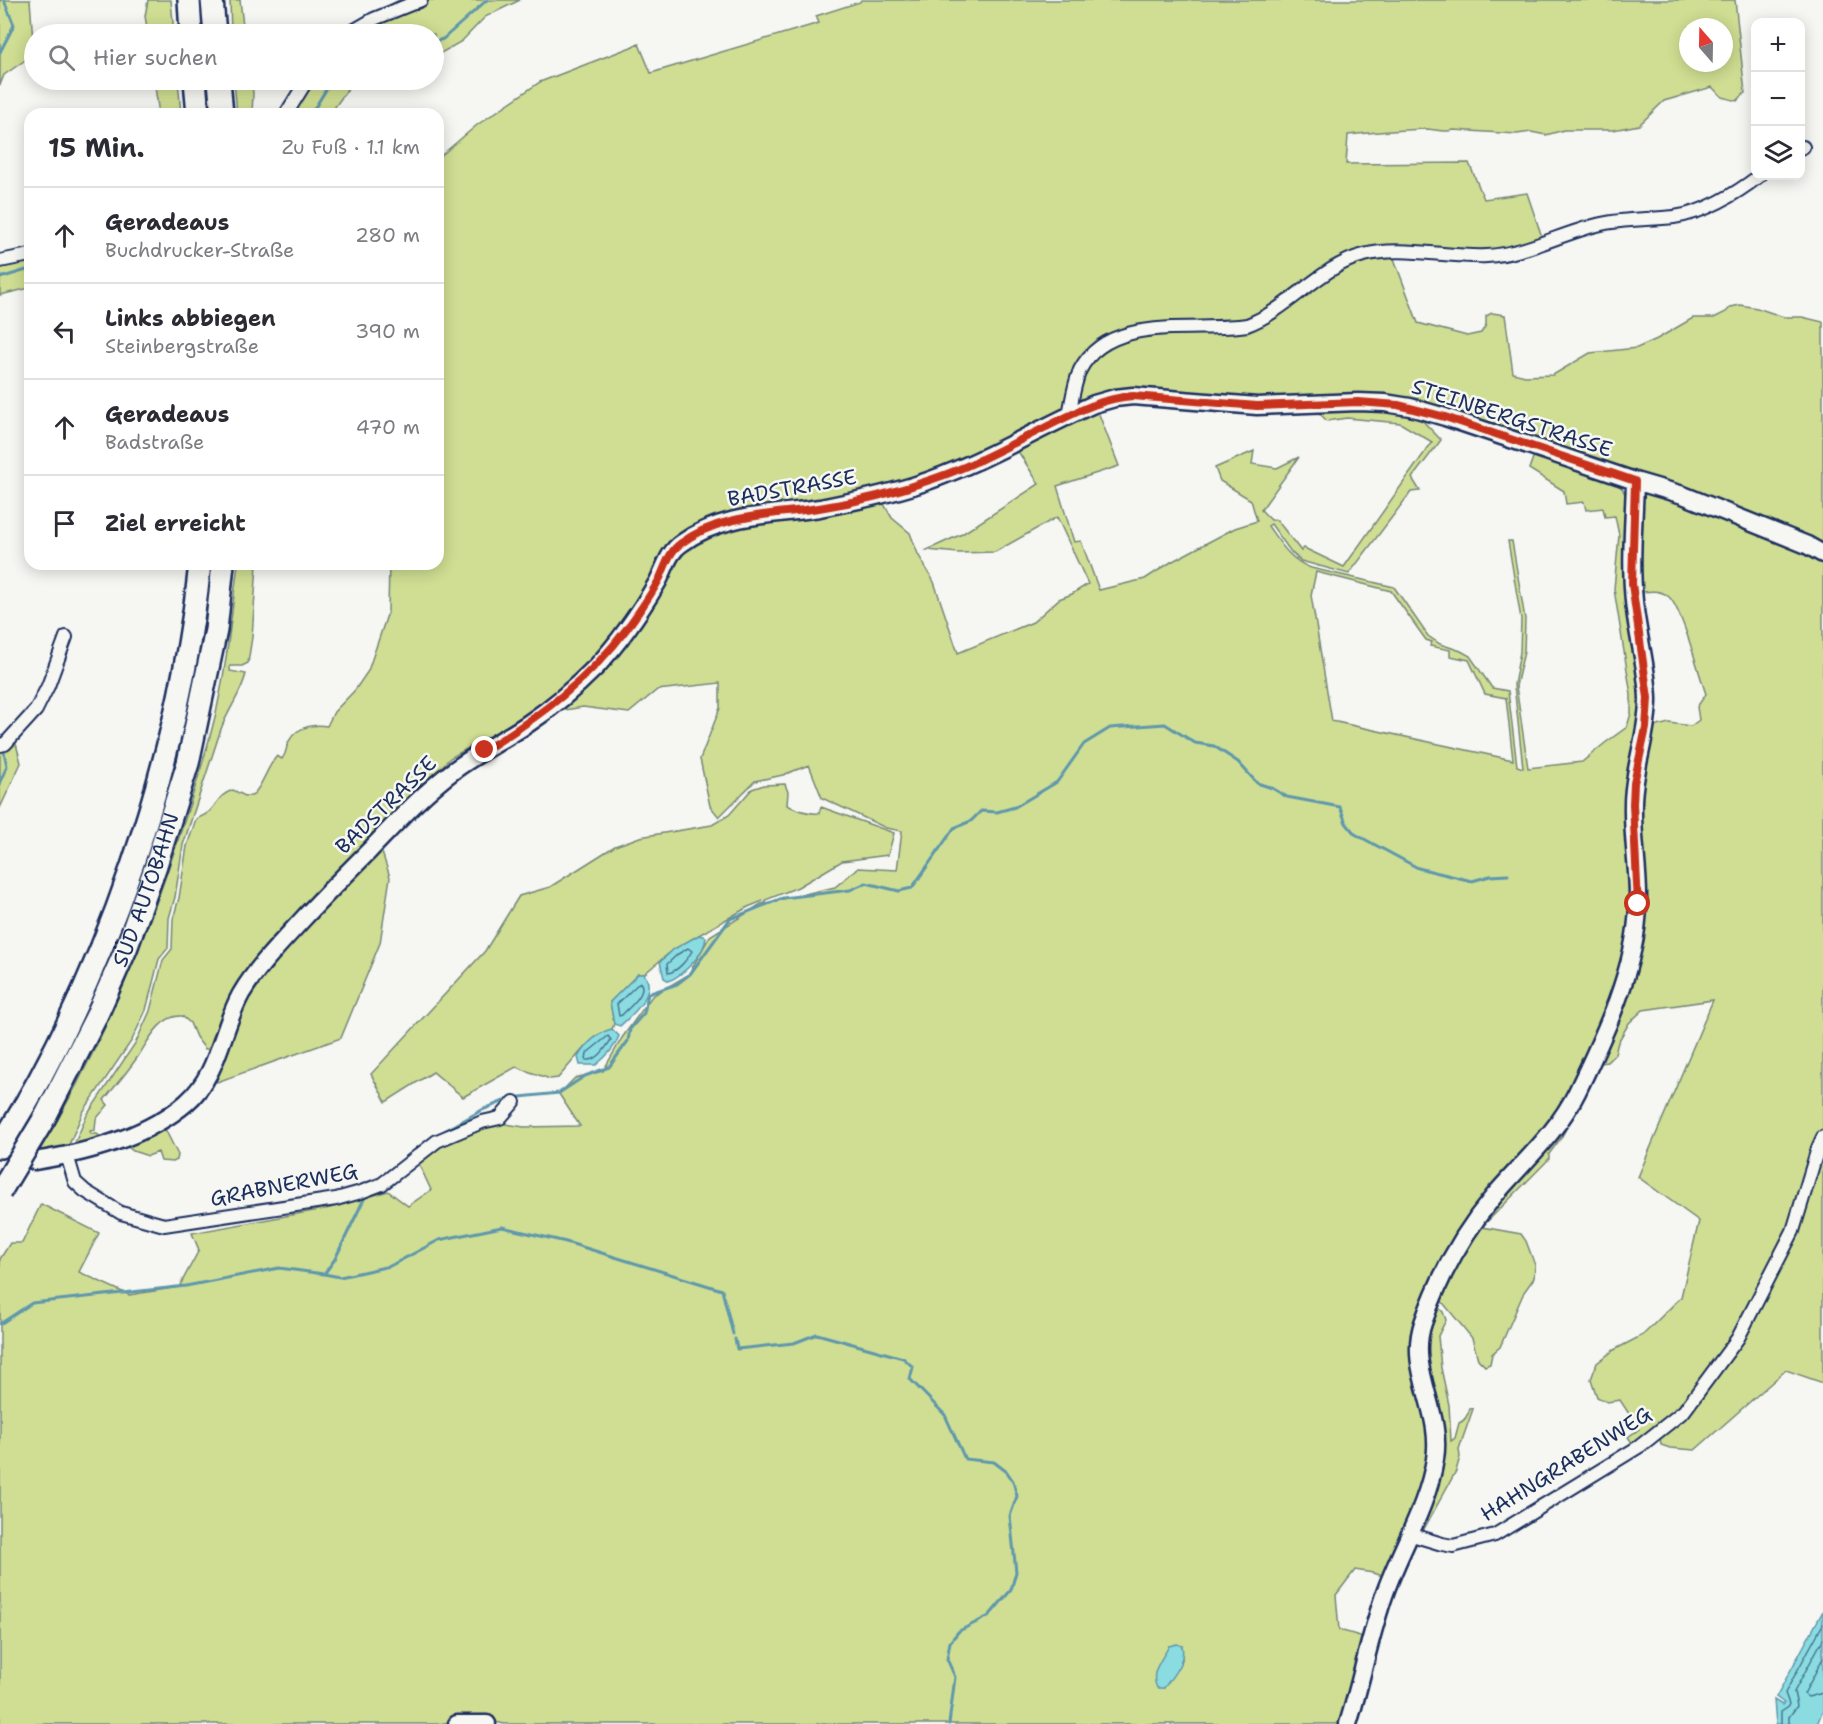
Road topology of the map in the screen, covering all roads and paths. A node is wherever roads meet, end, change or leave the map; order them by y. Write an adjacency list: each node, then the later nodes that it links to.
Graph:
1 (189, 0): 4 (highway)
2 (212, 0): 5 (highway)
3 (421, 0): 6 (street)
4 (190, 24)
5 (214, 24)
6 (365, 24)
7 (196, 90): 10 (highway)
8 (220, 90): 11 (highway)
9 (301, 90): 12 (street)
10 (197, 108)
11 (221, 108)
12 (290, 108)
13 (1753, 180): 16 (street)
14 (24, 256): 15 (street)
15 (0, 261)
16 (1069, 416): 17 (street, STEINBERGSTRASSE); 26 (street, BADSTRASSE)
17 (1635, 481): 18 (street, STEINBERGSTRASSE); 29 (street)
18 (1823, 554)
19 (199, 570): 25 (highway, SÜD AUTOBAHN)
20 (222, 570): 28 (highway, SÜD AUTOBAHN, bridge)
21 (66, 637): 22 (street)
22 (2, 745)
23 (514, 1102): 26 (street, GRABNERWEG)
24 (1823, 1137): 29 (street, HAHNGRABENWEG)
25 (0, 1147)
26 (67, 1155): 27 (street, BADSTRASSE)
27 (34, 1161)
28 (0, 1192)
29 (1409, 1534): 32 (street)
30 (456, 1724): 31 (street)
31 (487, 1724)
32 (1348, 1724)

